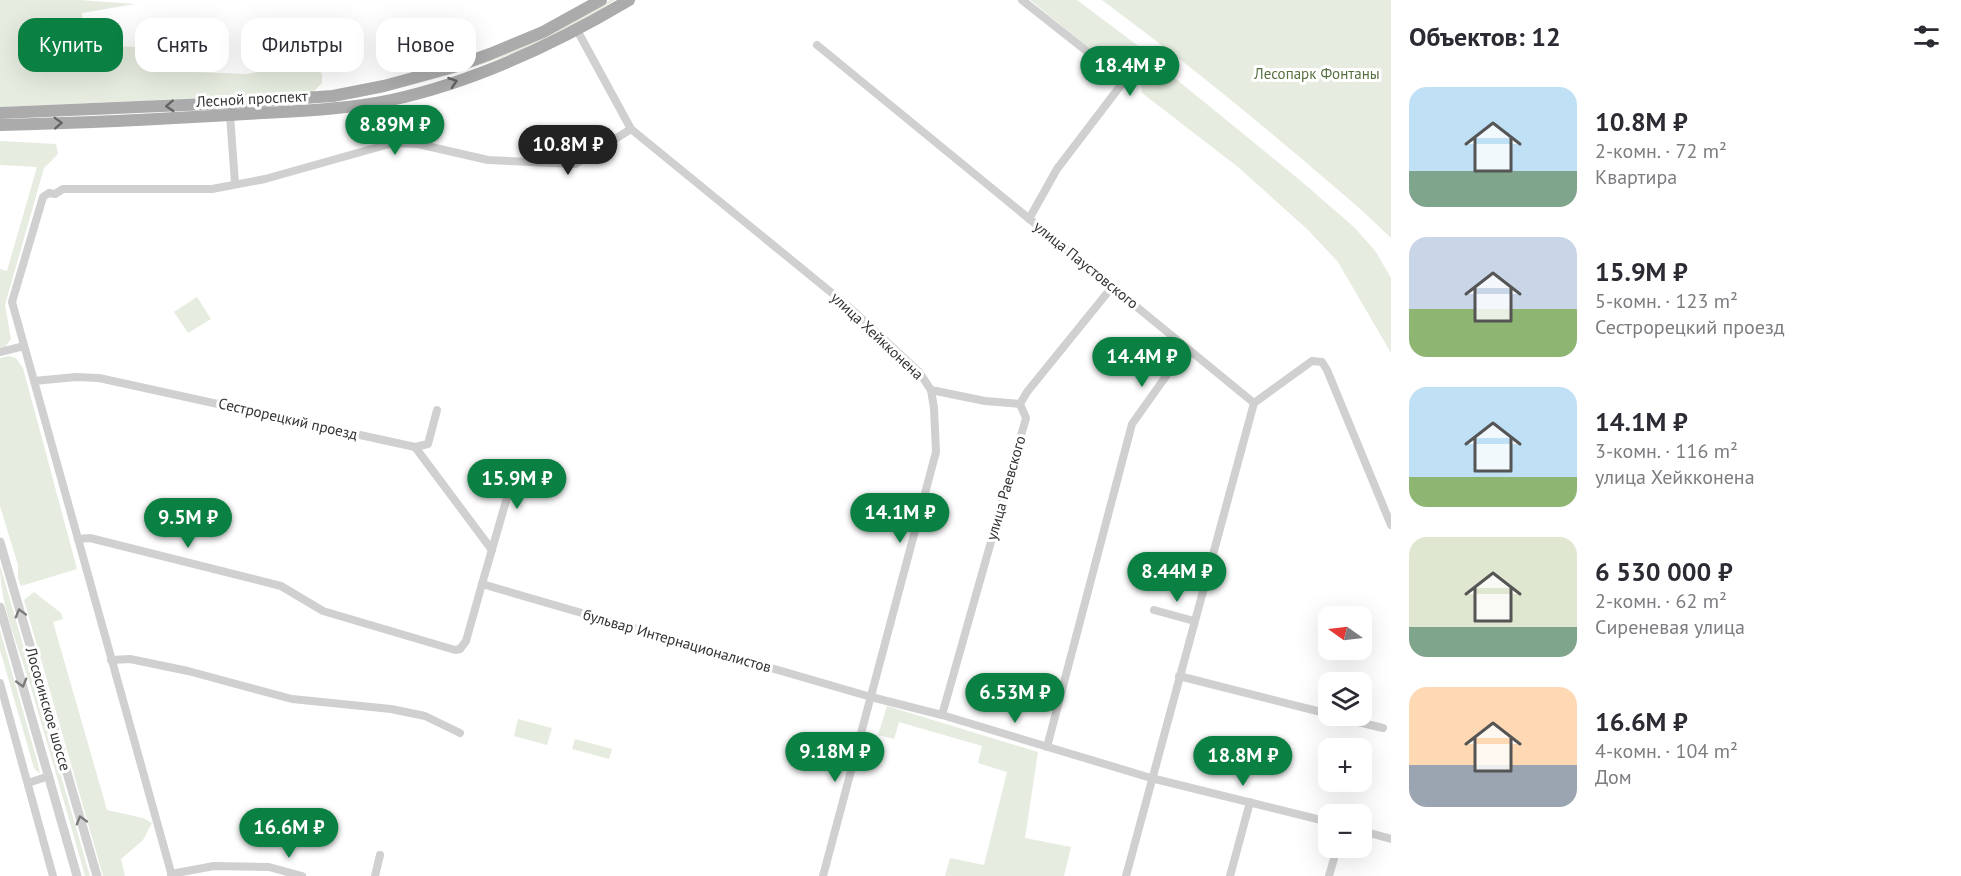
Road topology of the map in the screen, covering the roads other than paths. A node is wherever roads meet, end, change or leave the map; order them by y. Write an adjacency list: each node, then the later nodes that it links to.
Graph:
1 (601, 0): 6 (main road, Лесной проспект)
2 (629, 0): 4 (main road, Лесной проспект)
3 (1022, 0): 13 (street)
4 (578, 30): 7 (main road, Лесной проспект, one-way to 4); 11 (street, улица Хейкконена)
5 (817, 45): 13 (street, улица Паустовского)
6 (333, 96): 7 (main road); 8 (main road, Лесной проспект, one-way to 8)
7 (334, 109): 9 (main road, Лесной проспект)
8 (0, 113)
9 (230, 115): 10 (main road, Лесной проспект, one-way to 9); 12 (street)
10 (0, 125)
11 (631, 129): 12 (street); 19 (street, улица Хейкконена)
12 (235, 183): 15 (street)
13 (1029, 219): 14 (street, улица Паустовского)
14 (1112, 287): 16 (street, улица Паустовского); 21 (street)
15 (24, 346): 17 (street); 18 (street)
16 (1186, 348): 20 (street, улица Паустовского); 42 (street)
17 (0, 352)
18 (34, 381): 23 (street, Сестрорецкий проезд); 26 (street)
19 (931, 390): 21 (street); 36 (street, улица Хейкконена)
20 (1254, 403): 25 (street); 32 (street)
21 (1020, 404): 38 (street, улица Раевского)
22 (436, 410): 23 (street)
23 (415, 447): 28 (street)
24 (518, 463): 28 (street)
25 (1391, 525)
26 (78, 538): 29 (street); 33 (street)
27 (0, 542): 55 (street, Лососинское шоссе, one-way to 27)
28 (492, 550): 29 (street)
29 (482, 584): 36 (street, бульвар Интернационалистов)
30 (0, 607): 43 (street, Лососинское шоссе, one-way to 43)
31 (1154, 610): 32 (street)
32 (1194, 621): 34 (street)
33 (111, 660): 41 (street); 52 (street)
34 (1179, 676): 37 (street); 44 (street)
35 (0, 683): 45 (street)
36 (871, 697): 38 (street, бульвар Интернационалистов); 58 (street, улица Хейкконена)
37 (1318, 712)
38 (942, 715): 42 (street, бульвар Интернационалистов)
39 (1372, 725): 40 (street)
40 (1383, 728)
41 (460, 733)
42 (1047, 747): 44 (street, бульвар Интернационалистов)
43 (49, 776): 45 (street); 54 (street, Лососинское шоссе)
44 (1152, 778): 46 (street, бульвар Интернационалистов); 59 (street)
45 (28, 783): 53 (street)
46 (1250, 802): 47 (street, бульвар Интернационалистов); 60 (street)
47 (1318, 819)
48 (1372, 834): 49 (street)
49 (1391, 839)
50 (381, 855): 57 (street)
51 (1334, 858): 61 (street)
52 (171, 875): 56 (street)
53 (53, 876)
54 (77, 876)
55 (97, 876)
56 (302, 876)
57 (375, 876)
58 (823, 876)
59 (1126, 876)
60 (1230, 876)
61 (1329, 876)

